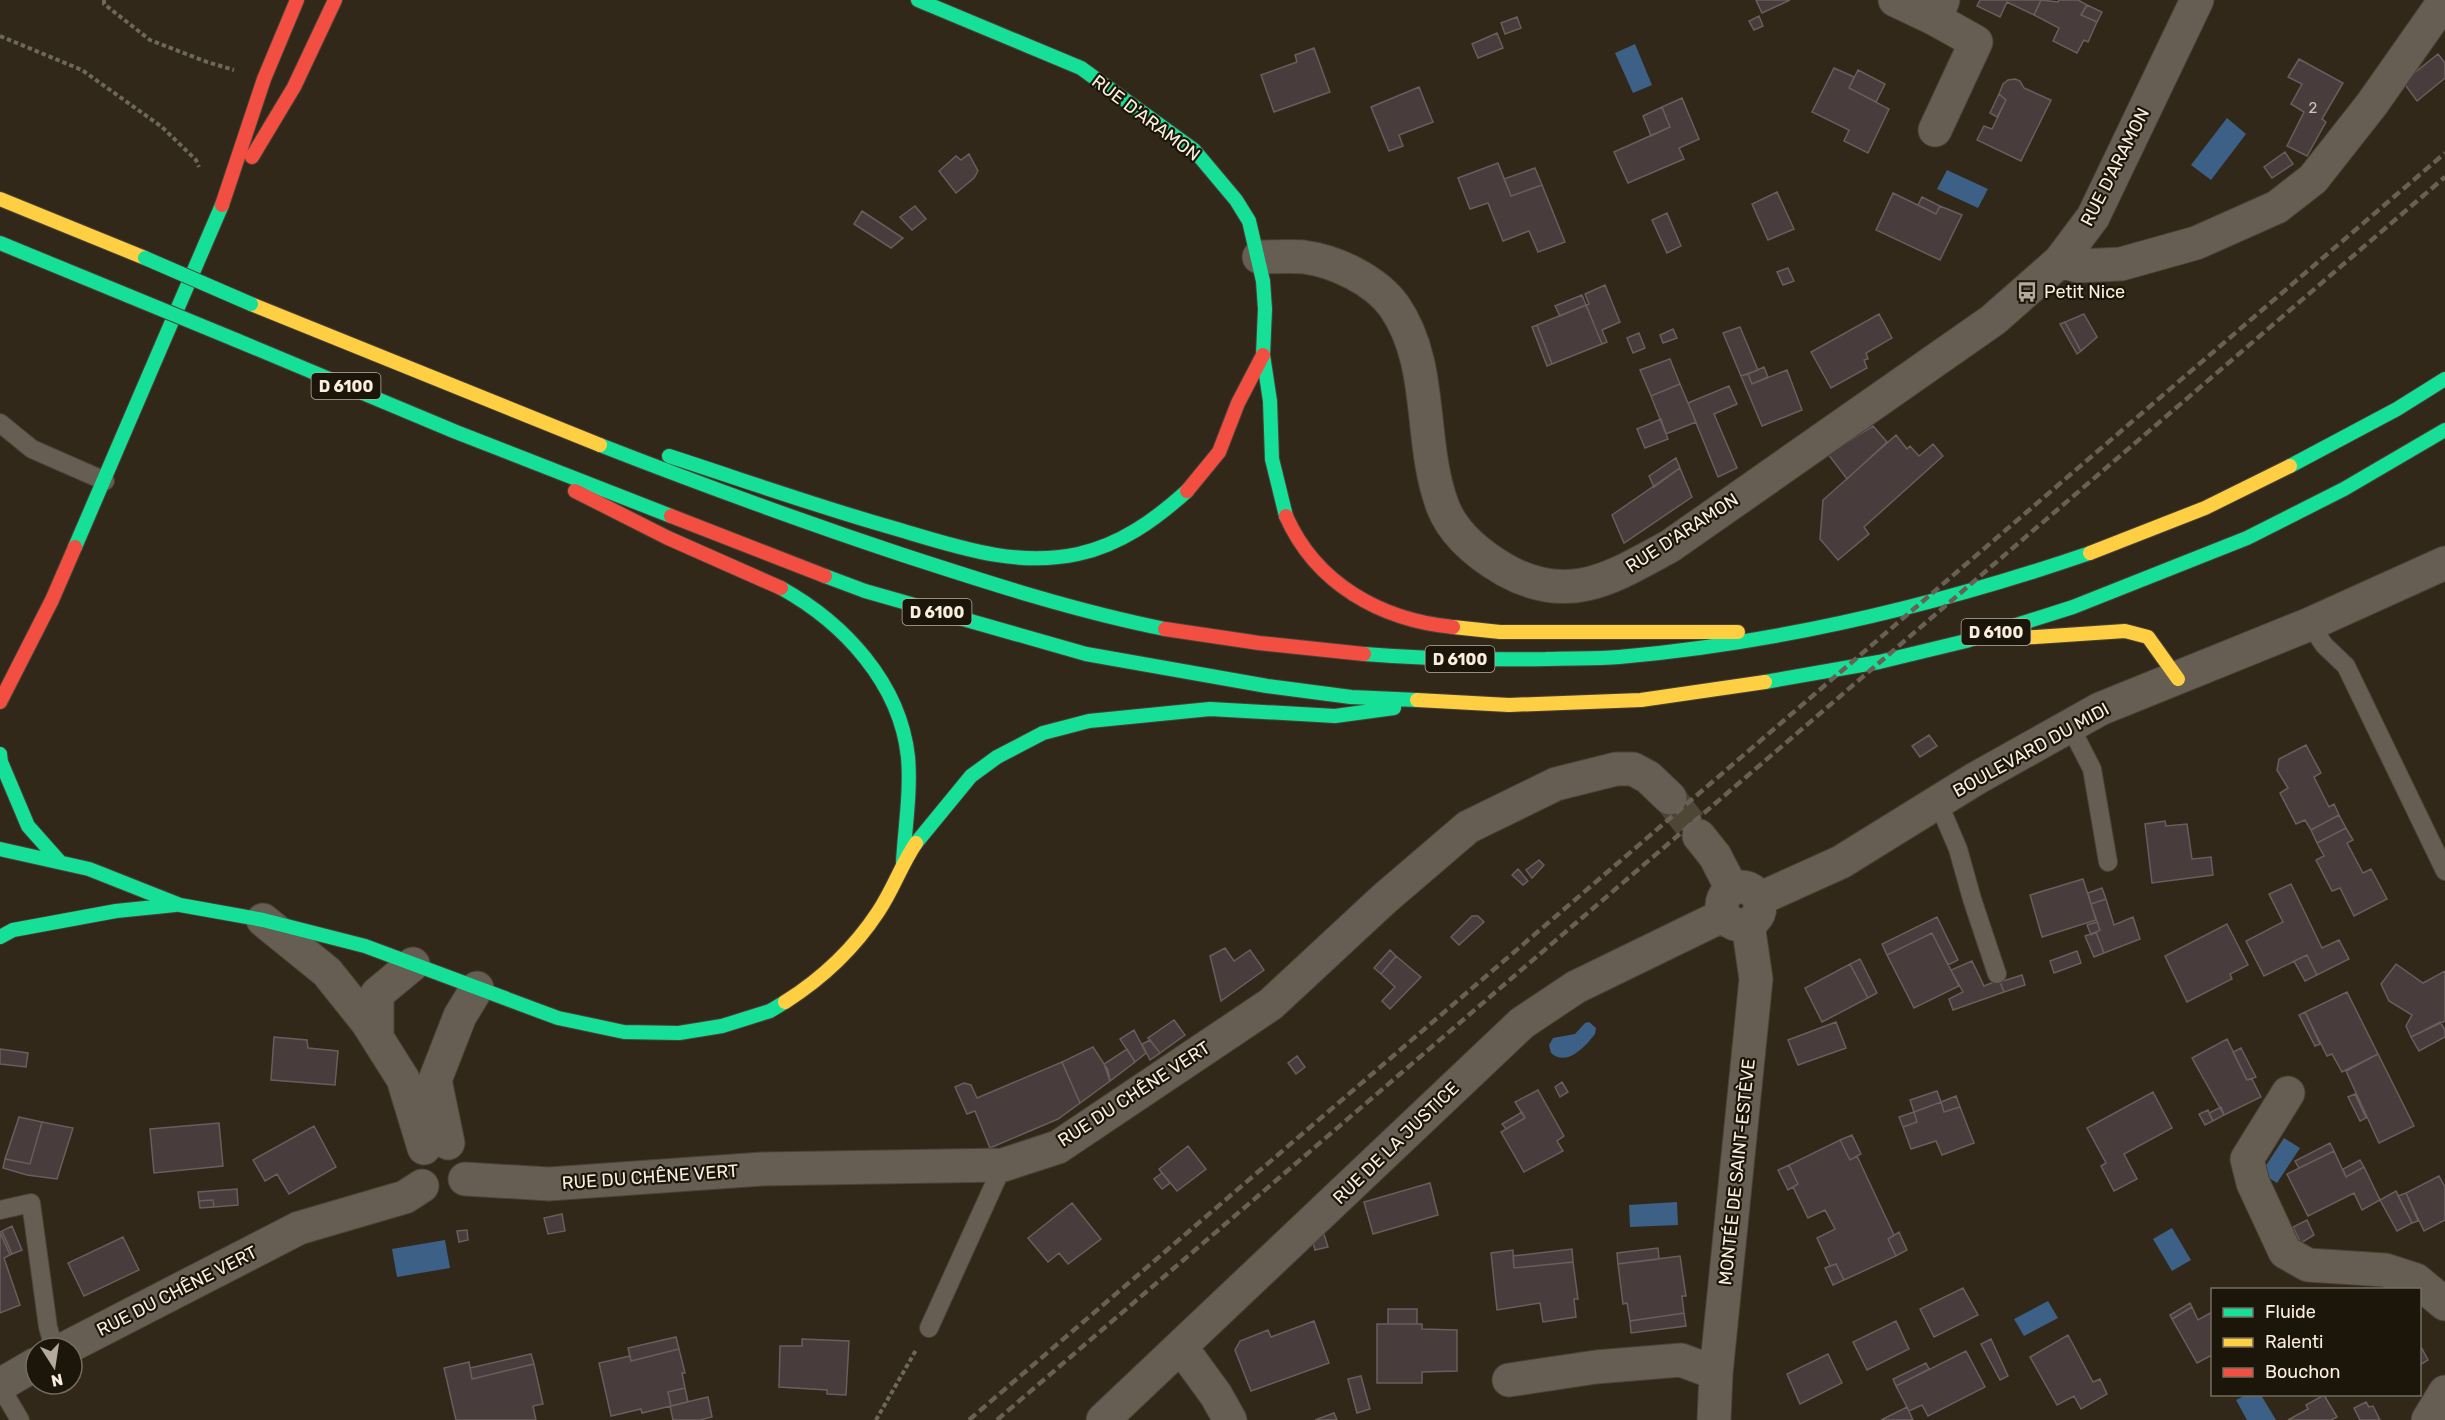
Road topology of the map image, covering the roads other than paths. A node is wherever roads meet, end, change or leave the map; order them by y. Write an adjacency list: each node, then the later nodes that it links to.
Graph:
1 (297, 0): 10 (main road)
2 (335, 0): 9 (main road)
3 (342, 0): 9 (main road)
4 (918, 0): 16 (main road, RUE D'ARAMON)
5 (1895, 0): 8 (street)
6 (2197, 0): 17 (street, RUE D'ARAMON)
7 (2445, 0): 17 (street)
8 (1939, 9): 12 (street)
9 (323, 27): 11 (main road)
10 (264, 79): 11 (lane); 14 (main road)
11 (294, 87): 14 (main road)
12 (1935, 129)
13 (0, 199): 20 (main road, D 6100, bridge)
14 (220, 211): 24 (main road)
15 (0, 243): 23 (main road, D 6100, bridge)
16 (1259, 257): 17 (street, RUE D'ARAMON); 18 (main road)
17 (2060, 261)
18 (1263, 355): 20 (main road); 27 (main road)
19 (2445, 379): 27 (main road, D 6100)
20 (463, 390): 27 (main road, D 6100)
21 (0, 423): 24 (lane)
22 (2445, 430): 28 (main road, D 6100)
23 (456, 432): 31 (main road, D 6100); 39 (main road)
24 (105, 481): 30 (main road)
25 (2445, 563): 26 (street, BOULEVARD DU MIDI)
26 (2310, 624): 29 (street, BOULEVARD DU MIDI); 41 (lane)
27 (1797, 632)
28 (1966, 641): 29 (main road); 31 (main road, D 6100)
29 (2178, 679): 32 (street, BOULEVARD DU MIDI)
30 (0, 702)
31 (1441, 702): 39 (main road)
32 (2070, 726): 35 (street, BOULEVARD DU MIDI); 40 (lane)
33 (0, 754): 38 (main road)
34 (1670, 798): 54 (street, RUE DU CHÊNE VERT)
35 (1938, 802): 43 (street, BOULEVARD DU MIDI); 49 (lane)
36 (1699, 836): 43 (street)
37 (0, 849): 38 (main road)
38 (60, 862): 42 (main road)
39 (903, 862): 50 (main road)
40 (2108, 862)
41 (2445, 871)
42 (180, 905): 44 (main road); 46 (main road)
43 (1741, 907): 62 (street, RUE DE LA JUSTICE); 64 (street, MONTÉE DE SAINT-ESTÈVE)
44 (263, 920): 48 (main road); 51 (street)
45 (0, 924): 46 (main road)
46 (13, 930): 47 (main road)
47 (0, 937)
48 (413, 964): 50 (main road); 51 (street)
49 (1996, 974)
50 (477, 988): 53 (street)
51 (376, 1037): 53 (street)
52 (2288, 1093): 58 (street)
53 (436, 1146): 55 (street); 56 (street)
54 (1003, 1165): 55 (street, RUE DU CHÊNE VERT); 59 (lane)
55 (465, 1179): 56 (street)
56 (422, 1186): 61 (street, RUE DU CHÊNE VERT)
57 (0, 1210): 60 (lane)
58 (2445, 1304)
59 (928, 1328)
60 (51, 1336)
61 (84, 1339)
62 (1181, 1347): 69 (street, RUE DE LA JUSTICE); 70 (street)
63 (24, 1371): 66 (street)
64 (1716, 1373): 65 (street); 71 (street, MONTÉE DE SAINT-ESTÈVE)
65 (1509, 1380)
66 (0, 1386): 68 (lane)
67 (2445, 1392): 72 (street)
68 (20, 1420)
69 (1103, 1420)
70 (1230, 1420)
71 (1714, 1420)
72 (2428, 1420)

